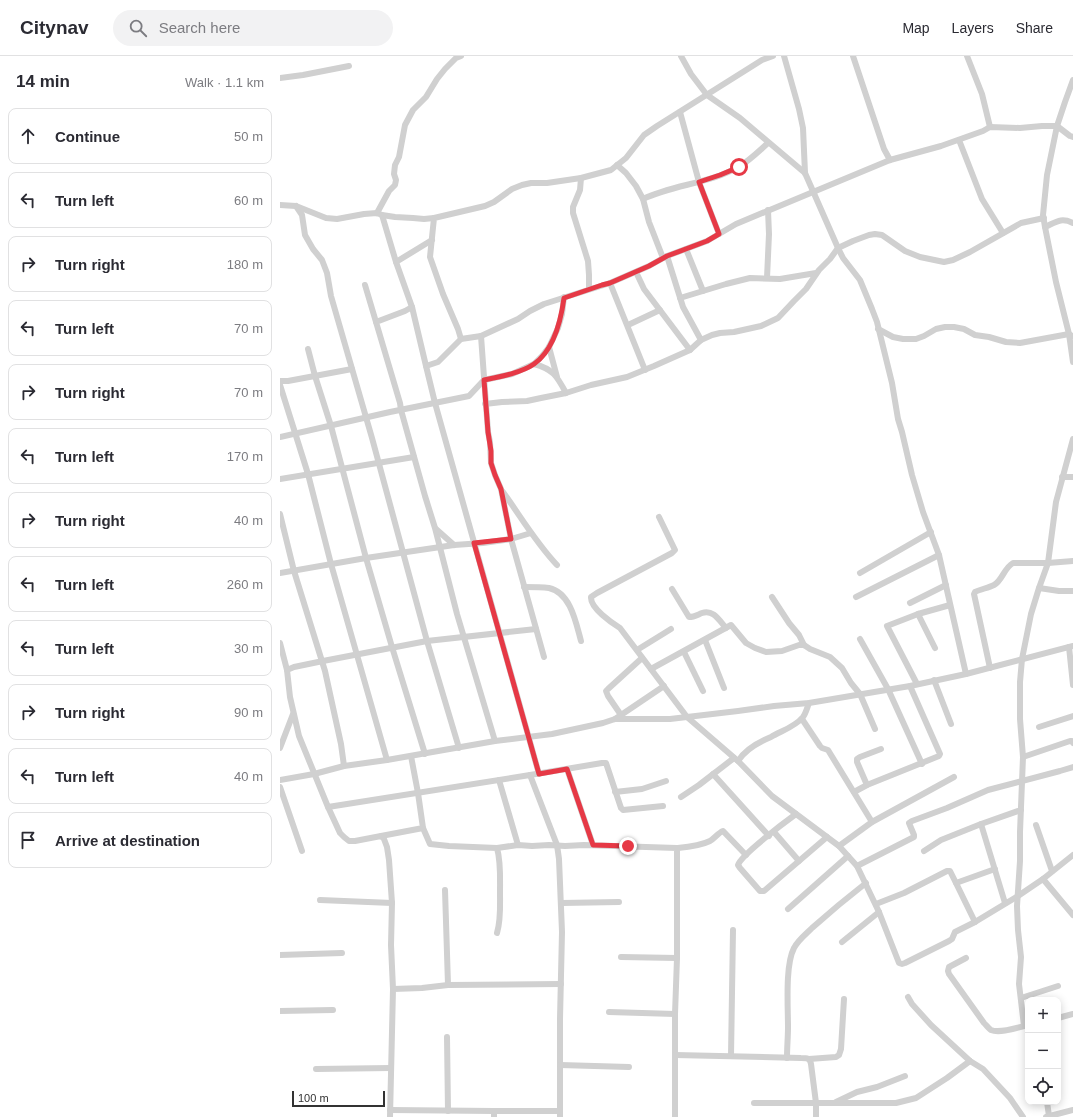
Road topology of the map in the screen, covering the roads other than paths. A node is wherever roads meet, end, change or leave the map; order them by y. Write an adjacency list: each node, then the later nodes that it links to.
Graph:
1 (461, 56): 27 (street)
2 (681, 56): 10 (street)
3 (773, 56): 10 (street)
4 (784, 56): 19 (street)
5 (853, 56): 17 (street)
6 (967, 56): 13 (street)
7 (349, 66): 8 (street)
8 (280, 78)
9 (1073, 80): 12 (street)
10 (706, 95): 11 (street); 16 (street)
11 (680, 112): 18 (street); 21 (street)
12 (1057, 126): 13 (street); 14 (street); 29 (street)
13 (990, 127): 15 (street)
14 (1073, 137)
15 (959, 140): 17 (street); 32 (street)
16 (768, 143): 19 (street); 21 (street)
17 (890, 160): 22 (street)
18 (617, 166): 20 (street); 23 (street)
19 (805, 173): 22 (street)
20 (581, 178): 28 (street); 44 (street)
21 (699, 182): 23 (street); 33 (street)
22 (813, 191): 26 (street); 35 (street)
23 (643, 199): 37 (street)
24 (280, 205): 25 (street)
25 (296, 206): 27 (street); 63 (street)
26 (768, 210): 33 (street); 41 (street)
27 (379, 214): 28 (street); 38 (street)
28 (434, 218): 34 (street)
29 (1044, 218): 31 (street); 32 (street)
30 (1073, 224): 31 (street)
31 (1045, 227): 54 (street)
32 (1003, 233): 35 (street)
33 (719, 234): 36 (street)
34 (432, 240): 38 (street); 55 (street)
35 (838, 248): 40 (street); 52 (street)
36 (686, 249): 37 (street); 45 (street)
37 (665, 257): 39 (street); 47 (street)
38 (396, 262): 48 (street)
39 (636, 272): 42 (street); 49 (street)
40 (816, 273): 41 (street); 56 (street)
41 (767, 278): 45 (street)
42 (610, 283): 44 (street); 51 (street)
43 (364, 285): 50 (street)
44 (589, 289): 46 (street)
45 (703, 291): 47 (street)
46 (564, 298): 53 (street); 57 (street)
47 (680, 298): 56 (street)
48 (412, 307): 50 (street); 62 (street)
49 (660, 310): 51 (street); 59 (street)
50 (376, 322): 73 (street)
51 (628, 325): 64 (street)
52 (878, 329): 54 (street); 90 (street)
53 (481, 336): 55 (street); 67 (street)
54 (1071, 336): 60 (street)
55 (461, 339): 62 (street)
56 (700, 340): 59 (street)
57 (549, 347): 61 (street); 66 (street)
58 (308, 349): 65 (street)
59 (690, 350): 64 (street)
60 (1073, 362)
61 (534, 364): 66 (street); 67 (street)
62 (426, 366): 71 (street)
63 (352, 369): 65 (street); 74 (street)
64 (645, 370): 70 (street)
65 (315, 376): 68 (street); 75 (street)
66 (558, 377): 70 (street)
67 (484, 380): 71 (street); 72 (street)
68 (280, 381)
69 (280, 385): 76 (street)
70 (566, 393): 72 (street)
71 (435, 404): 73 (street); 93 (street)
72 (485, 404): 86 (street)
73 (401, 410): 74 (street); 79 (street)
74 (366, 417): 75 (street); 80 (street)
75 (331, 426): 76 (street); 81 (street)
76 (295, 433): 77 (street); 82 (street)
77 (280, 437)
78 (1073, 439): 83 (street)
79 (414, 457): 80 (street); 89 (street)
80 (379, 463): 81 (street); 96 (street)
81 (343, 468): 82 (street); 98 (street)
82 (308, 474): 85 (street); 101 (street)
83 (1062, 477): 84 (street); 100 (street)
84 (1073, 477)
85 (280, 479)
86 (501, 489): 91 (street); 92 (street)
87 (280, 514): 103 (street)
88 (658, 517): 130 (street)
89 (435, 528): 94 (street); 95 (street)
90 (931, 532): 97 (street); 105 (street)
91 (531, 533): 92 (street); 102 (street)
92 (511, 539): 93 (street); 107 (street)
93 (474, 543): 94 (street); 119 (street)
94 (454, 545): 95 (street)
95 (440, 547): 96 (street); 120 (street)
96 (403, 552): 98 (street); 123 (street)
97 (939, 555): 106 (street); 111 (street)
98 (366, 558): 101 (street); 128 (street)
99 (1073, 561): 100 (street)
100 (1048, 563): 108 (street); 137 (street)
101 (331, 564): 103 (street); 132 (street)
102 (557, 565)
103 (294, 570): 104 (street); 136 (street)
104 (280, 573)
105 (860, 573)
106 (946, 585): 113 (street); 114 (street)
107 (524, 587): 117 (street); 124 (street)
108 (1039, 588): 110 (street); 135 (street)
109 (672, 589): 116 (street)
110 (1073, 591)
111 (856, 596)
112 (772, 597): 126 (street)
113 (910, 603)
114 (950, 605): 115 (street); 140 (street)
115 (918, 614): 129 (street); 142 (street)
116 (726, 628): 122 (street); 126 (street)
117 (536, 629): 119 (street); 133 (street)
118 (671, 629): 130 (street)
119 (499, 632): 120 (street); 160 (street)
120 (464, 637): 123 (street); 161 (street)
121 (860, 639): 147 (street)
122 (705, 640): 131 (street); 146 (street)
123 (427, 641): 128 (street); 164 (street)
124 (581, 641)
125 (280, 643): 139 (street)
126 (804, 645): 149 (street)
127 (1071, 646): 135 (street); 143 (street)
128 (392, 647): 132 (street); 166 (street)
129 (935, 648)
130 (637, 650): 134 (street)
131 (684, 652): 138 (street); 148 (street)
132 (357, 654): 136 (street); 170 (street)
133 (544, 657)
134 (642, 658): 138 (street); 152 (street)
135 (1022, 659): 137 (street); 168 (street)
136 (322, 661): 139 (street); 172 (street)
137 (990, 668): 140 (street)
138 (651, 669): 144 (street)
139 (287, 670): 151 (street)
140 (966, 674): 141 (street)
141 (934, 680): 142 (street); 157 (street)
142 (917, 684): 145 (street)
143 (1073, 685)
144 (664, 686): 152 (street); 154 (street)
145 (910, 686): 147 (street); 171 (street)
146 (724, 688)
147 (888, 689): 149 (street); 171 (street)
148 (703, 691)
149 (860, 694): 150 (street); 159 (street)
150 (808, 703): 154 (street); 155 (street)
151 (293, 714): 163 (street); 175 (street)
152 (621, 715): 156 (street)
153 (1073, 716): 158 (street)
154 (687, 717): 156 (street); 169 (street)
155 (802, 718): 169 (street); 187 (street)
156 (615, 719): 160 (street)
157 (951, 724)
158 (1039, 726)
159 (874, 729)
160 (529, 737): 161 (street); 176 (street)
161 (495, 741): 164 (street)
162 (1073, 742): 168 (street)
163 (280, 748)
164 (459, 748): 166 (street)
165 (881, 749): 184 (street)
166 (425, 754): 167 (street)
167 (411, 756): 170 (street); 188 (street)
168 (1023, 757): 182 (street)
169 (736, 759): 177 (street); 193 (street)
170 (387, 760): 172 (street)
171 (922, 764): 184 (street)
172 (344, 766): 175 (street)
173 (1073, 766): 182 (street)
174 (567, 769): 176 (street); 186 (street); 203 (street)
175 (314, 774): 180 (street); 191 (street)
176 (539, 774): 178 (street)
177 (713, 774): 189 (street); 198 (street)
178 (530, 775): 181 (street); 202 (street)
179 (954, 777): 194 (street)
180 (280, 780)
181 (499, 780): 188 (street); 201 (street)
182 (1023, 780): 192 (street); 213 (street)
183 (666, 781): 186 (street)
184 (867, 786): 187 (street)
185 (280, 787): 207 (street)
186 (615, 792): 190 (street)
187 (854, 792): 194 (street)
188 (418, 793): 191 (street); 197 (street)
189 (681, 797)
190 (663, 806)
191 (328, 808): 199 (street)
192 (1021, 810): 195 (street); 220 (street)
193 (796, 814): 198 (street); 200 (street)
194 (872, 822): 204 (street)
195 (981, 824): 208 (street); 214 (street)
196 (1036, 825): 215 (street)
197 (423, 828): 199 (street); 205 (street)
198 (772, 834): 209 (street); 212 (street)
199 (381, 836): 223 (street)
200 (827, 837): 204 (street); 212 (street)
201 (518, 845): 202 (street); 205 (street)
202 (557, 845): 203 (street); 224 (street)
203 (593, 845): 206 (street)
204 (839, 846): 211 (street)
205 (497, 848): 232 (street)
206 (677, 848): 209 (street); 237 (street)
207 (302, 851)
208 (924, 851)
209 (746, 855): 212 (street)
210 (1073, 855): 215 (street)
211 (848, 856): 213 (street); 227 (street)
212 (800, 861)
213 (858, 866): 217 (street)
214 (995, 869): 218 (street); 225 (street)
215 (1052, 871): 216 (street)
216 (1044, 879): 220 (street); 229 (street)
217 (866, 883): 226 (street); 257 (street)
218 (956, 883): 226 (street); 230 (street)
219 (445, 890): 240 (street)
220 (1018, 896): 225 (street); 244 (street)
221 (320, 900): 223 (street)
222 (619, 902): 224 (street)
223 (392, 903): 242 (street)
224 (562, 903): 239 (street)
225 (1005, 903): 230 (street)
226 (876, 904): 228 (street)
227 (788, 909)
228 (879, 912): 230 (street); 233 (street)
229 (1073, 915)
230 (975, 922)
231 (733, 930): 256 (street)
232 (497, 933)
233 (842, 942)
234 (342, 953): 235 (street)
235 (280, 955)
236 (620, 957): 237 (street)
237 (677, 958): 249 (street)
238 (966, 958): 253 (street)
239 (561, 984): 240 (street); 260 (street)
240 (448, 985): 242 (street)
241 (1058, 986): 244 (street)
242 (393, 989): 262 (street)
243 (908, 997): 259 (street)
244 (1021, 998): 252 (street)
245 (844, 999): 258 (street)
246 (333, 1010): 247 (street)
247 (280, 1011)
248 (609, 1012): 249 (street)
249 (675, 1014): 255 (street)
250 (1073, 1015): 251 (street)
251 (1061, 1017)
252 (1025, 1020)
253 (1025, 1025)
254 (447, 1037): 270 (street)
255 (676, 1055): 256 (street); 278 (street)
256 (731, 1056): 257 (street)
257 (787, 1058): 258 (street)
258 (809, 1059): 266 (street)
259 (970, 1061): 267 (street); 280 (street)
260 (560, 1065): 261 (street); 275 (street)
261 (629, 1067)
262 (391, 1068): 263 (street); 269 (street)
263 (316, 1069)
264 (905, 1076): 267 (street)
265 (754, 1103): 266 (street)
266 (816, 1103): 267 (street); 279 (street)
267 (834, 1103)
268 (1047, 1105): 276 (street)
269 (390, 1110): 272 (street); 277 (street)
270 (448, 1110): 272 (street); 273 (street)
271 (1073, 1110): 276 (street)
272 (435, 1114)
273 (475, 1114): 274 (street)
274 (494, 1114): 275 (street)
275 (560, 1114)
276 (1047, 1116)
277 (390, 1117)
278 (676, 1117)
279 (816, 1117)
280 (1023, 1117)

